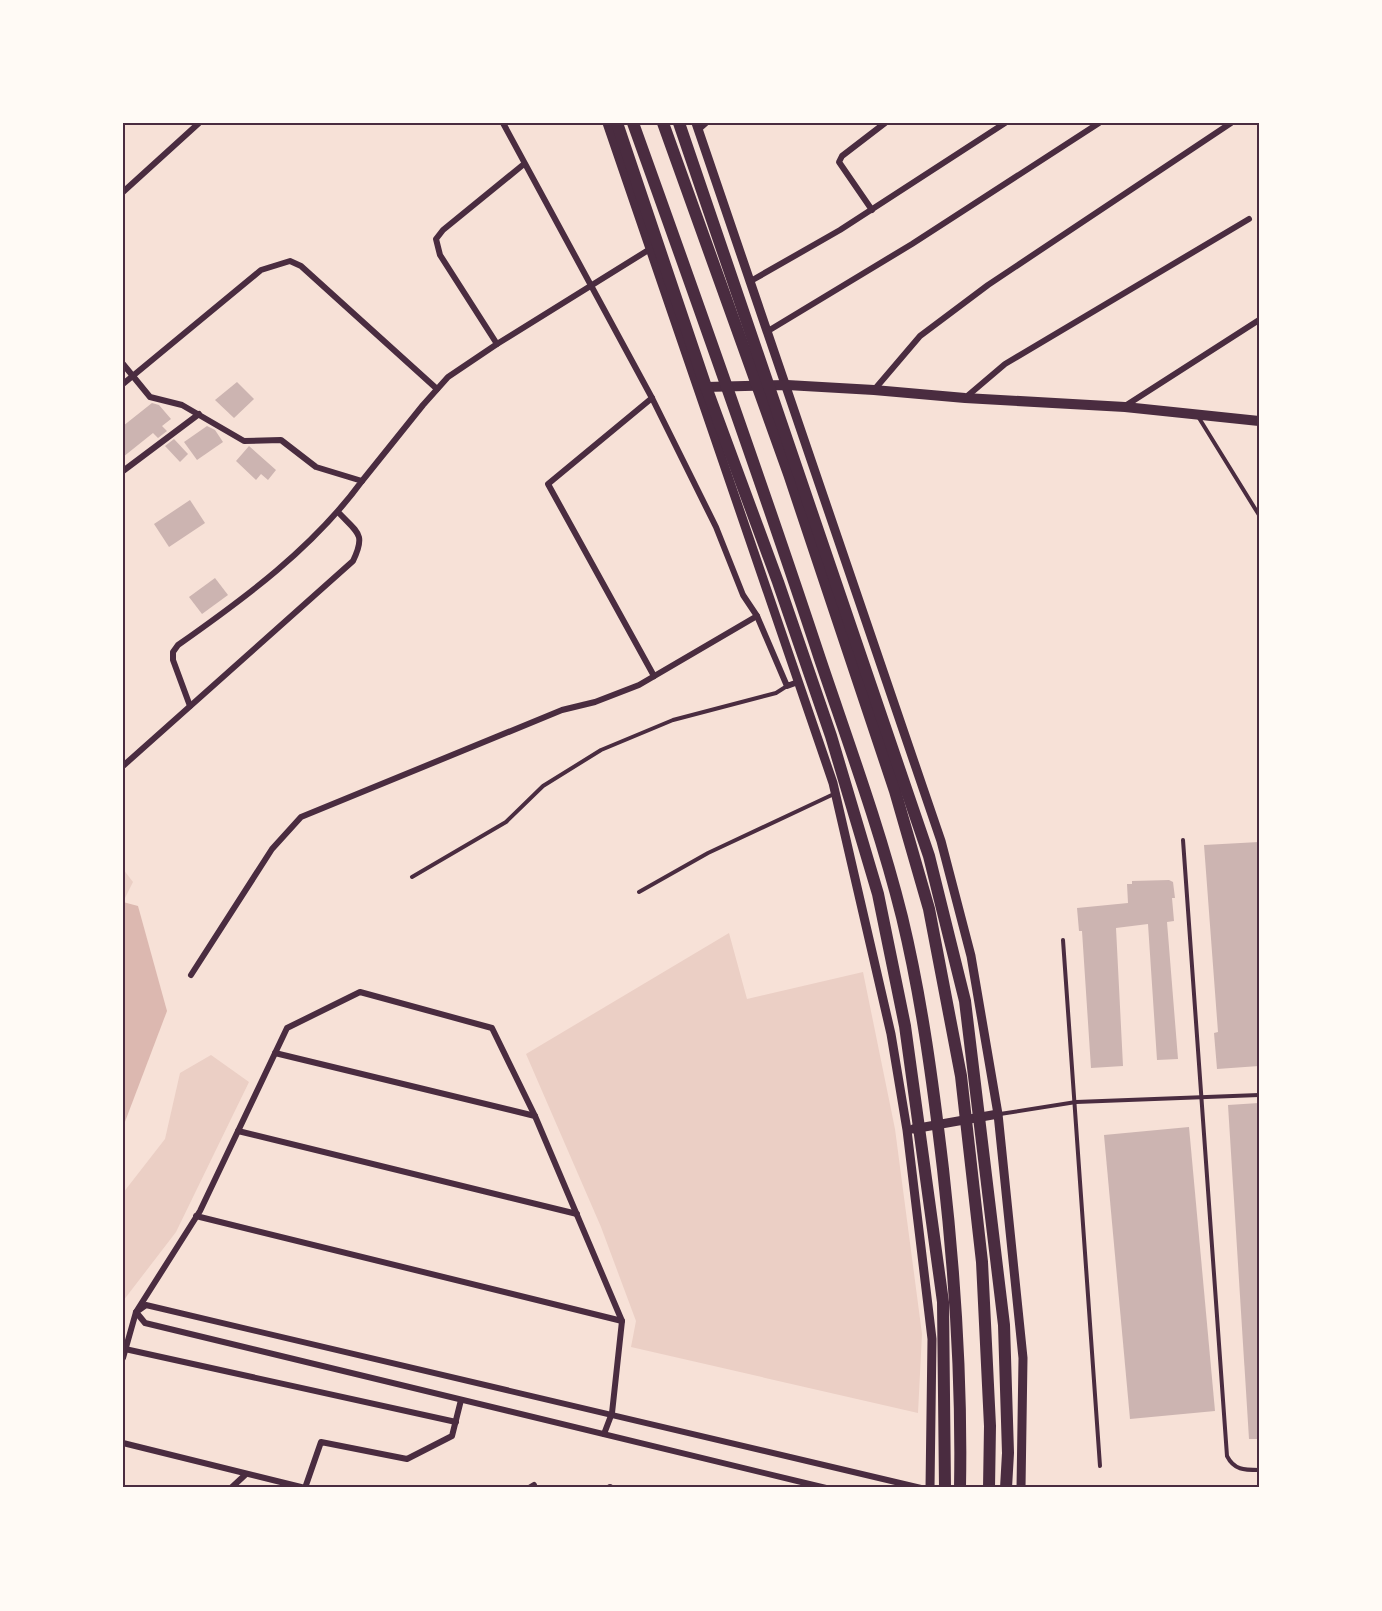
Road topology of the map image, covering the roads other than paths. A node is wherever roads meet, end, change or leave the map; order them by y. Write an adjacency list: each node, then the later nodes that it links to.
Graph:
1 (199, 123): 14 (street)
2 (503, 123): 13 (street)
3 (607, 123): 17 (street)
4 (617, 123): 28 (highway)
5 (633, 123): 84 (highway)
6 (663, 123): 85 (highway)
7 (679, 123): 27 (highway)
8 (885, 123): 15 (street)
9 (1005, 123): 15 (street)
10 (1099, 123): 21 (street)
11 (1231, 123): 30 (street)
12 (700, 125): 18 (street)
13 (524, 164): 19 (street); 22 (street)
14 (123, 192)
15 (872, 210): 18 (street)
16 (1249, 219): 32 (street)
17 (650, 249): 19 (street); 43 (street)
18 (749, 282): 21 (street)
19 (591, 286): 22 (street); 31 (street)
20 (1259, 320): 33 (street)
21 (768, 331): 26 (street)
22 (497, 344): 29 (street)
23 (123, 364): 24 (street)
24 (134, 376): 25 (street); 29 (street); 34 (street)
25 (123, 384)
26 (787, 385): 27 (main road); 30 (main road); 57 (street)
27 (770, 386): 28 (main road); 59 (highway)
28 (706, 387): 60 (highway)
29 (437, 389): 38 (street)
30 (874, 390): 32 (main road)
31 (652, 398): 41 (street); 42 (street)
32 (964, 398): 33 (main road)
33 (1125, 407): 35 (main road)
34 (199, 414): 37 (street); 38 (street)
35 (1197, 415): 36 (main road); 40 (lane)
36 (1259, 421)
37 (123, 471)
38 (362, 481): 39 (street)
39 (339, 513): 45 (street); 45 (street)
40 (1259, 515)
41 (757, 616): 42 (street); 44 (street)
42 (654, 676): 52 (street)
43 (798, 682): 44 (street); 47 (street)
44 (787, 686): 49 (lane)
45 (190, 706): 46 (street)
46 (123, 765)
47 (836, 793): 50 (lane); 61 (street)
48 (1183, 840): 55 (lane)
49 (412, 878)
50 (639, 892)
51 (1063, 940): 56 (lane)
52 (191, 975)
53 (275, 1053): 58 (street); 58 (street); 62 (street)
54 (1259, 1095): 55 (lane)
55 (1202, 1098): 56 (lane); 75 (lane)
56 (1076, 1102): 57 (lane); 74 (lane)
57 (998, 1114): 59 (street); 87 (street)
58 (535, 1116): 63 (street)
59 (981, 1117): 60 (street); 86 (highway)
60 (920, 1128): 61 (street); 83 (highway)
61 (907, 1130): 82 (street)
62 (238, 1131): 63 (street); 64 (street)
63 (577, 1214): 66 (street)
64 (196, 1216): 65 (street); 66 (street)
65 (136, 1312): 67 (street); 69 (street); 70 (street)
66 (622, 1321): 70 (street)
67 (125, 1349): 68 (street); 71 (street)
68 (123, 1358)
69 (461, 1400): 71 (street); 72 (street)
70 (612, 1413): 72 (street); 81 (street)
71 (456, 1422): 79 (street)
72 (604, 1434): 77 (street)
73 (123, 1443): 76 (street)
74 (1100, 1466)
75 (1259, 1470)
76 (245, 1475): 78 (street); 79 (street)
77 (803, 1485): 80 (street)
78 (231, 1488)
79 (305, 1488)
80 (826, 1488)
81 (921, 1488)
82 (930, 1488)
83 (945, 1488)
84 (960, 1488)
85 (988, 1488)
86 (1006, 1488)
87 (1021, 1488)

